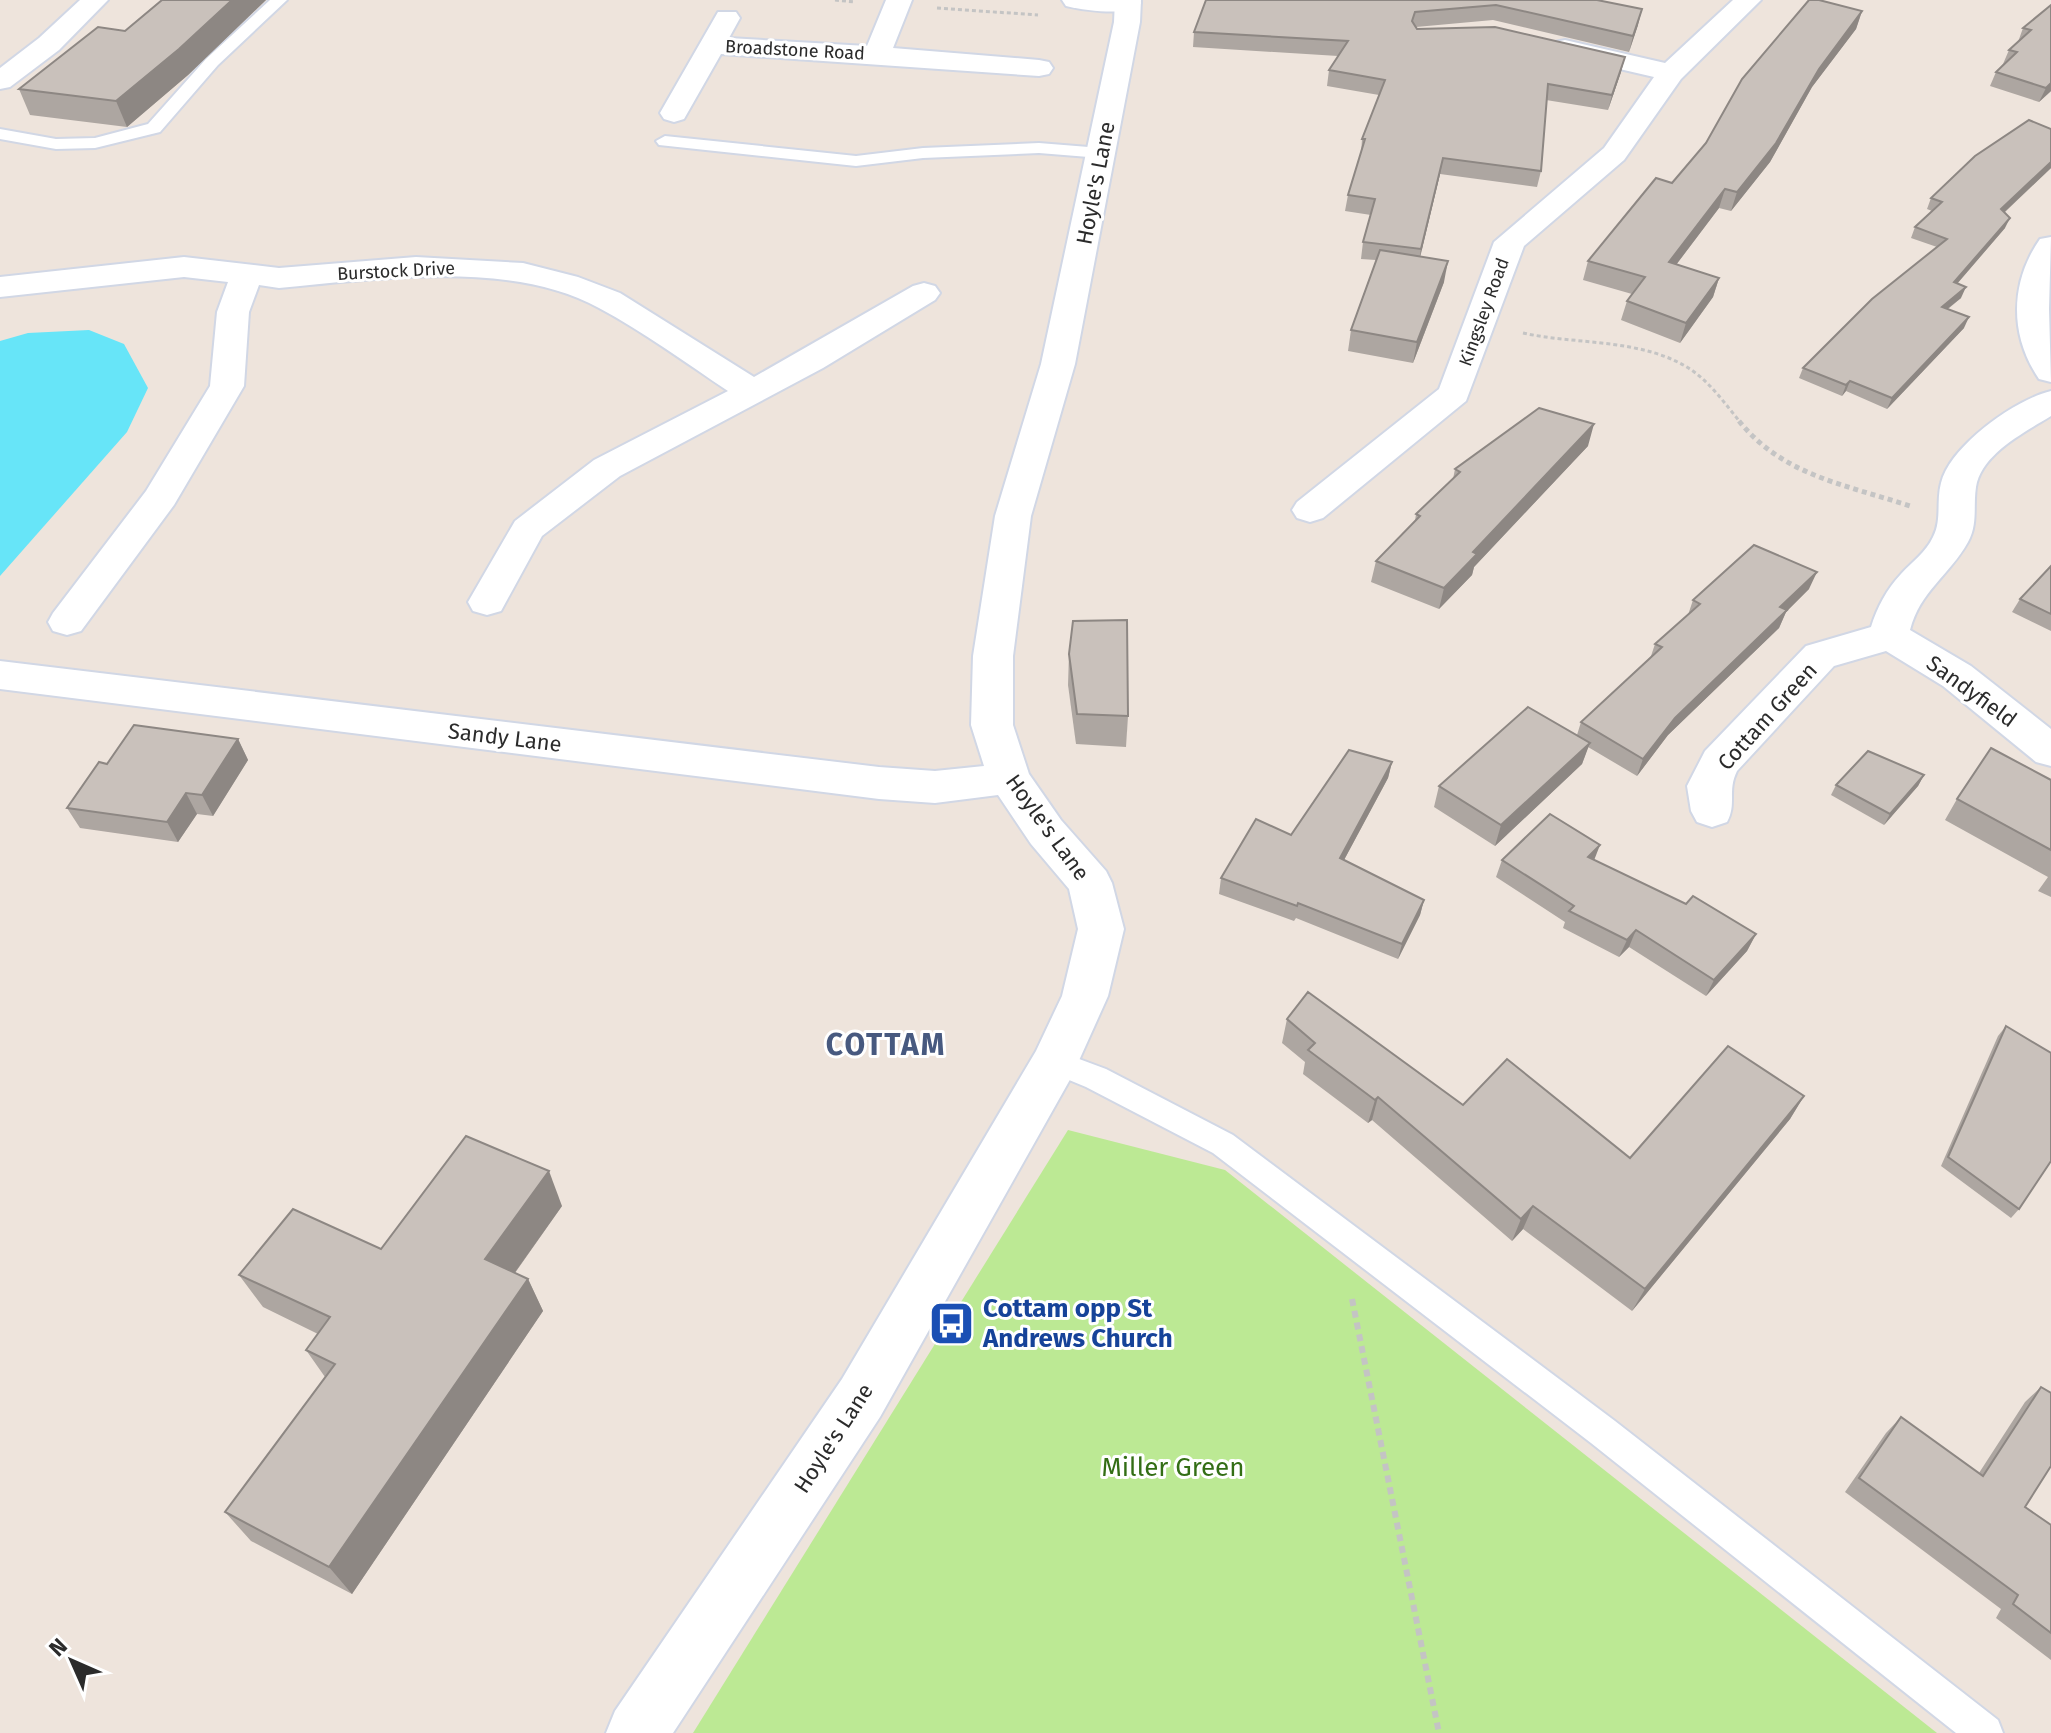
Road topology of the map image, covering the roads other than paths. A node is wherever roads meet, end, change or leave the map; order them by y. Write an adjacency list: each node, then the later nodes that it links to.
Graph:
1 (95, 0): 13 (street)
2 (279, 0): 15 (lane)
3 (1075, 0): 6 (street)
4 (1748, 0): 12 (street, Kingsley Road)
5 (898, 2): 10 (street, Broadstone Road)
6 (1128, 8): 17 (street, Hoyle's Lane)
7 (727, 18): 9 (street, Broadstone Road)
8 (1537, 41): 12 (street)
9 (713, 45): 10 (street, Broadstone Road); 14 (street, Broadstone Road)
10 (877, 55): 11 (street, Broadstone Road)
11 (1039, 68)
12 (1671, 73): 25 (street, Kingsley Road)
13 (0, 81)
14 (674, 113)
15 (0, 134)
16 (665, 141): 17 (lane)
17 (1101, 153): 31 (street, Hoyle's Lane)
18 (2051, 246): 22 (street)
19 (247, 275): 20 (street, Burstock Drive); 23 (street, Burstock Drive); 27 (street)
20 (0, 287)
21 (924, 293): 23 (street)
22 (2051, 372)
23 (754, 392): 26 (street)
24 (2051, 401): 28 (street)
25 (1310, 510)
26 (487, 602)
27 (67, 622)
28 (1889, 635): 30 (street, Sandyfield); 32 (street, Cottam Green)
29 (0, 675): 31 (street, Sandy Lane)
30 (2051, 751)
31 (1009, 778): 33 (street, Hoyle's Lane)
32 (1712, 811)
33 (1055, 1062): 34 (street, Hoyle's Lane); 35 (lane)
34 (637, 1733)
35 (1985, 1733)

